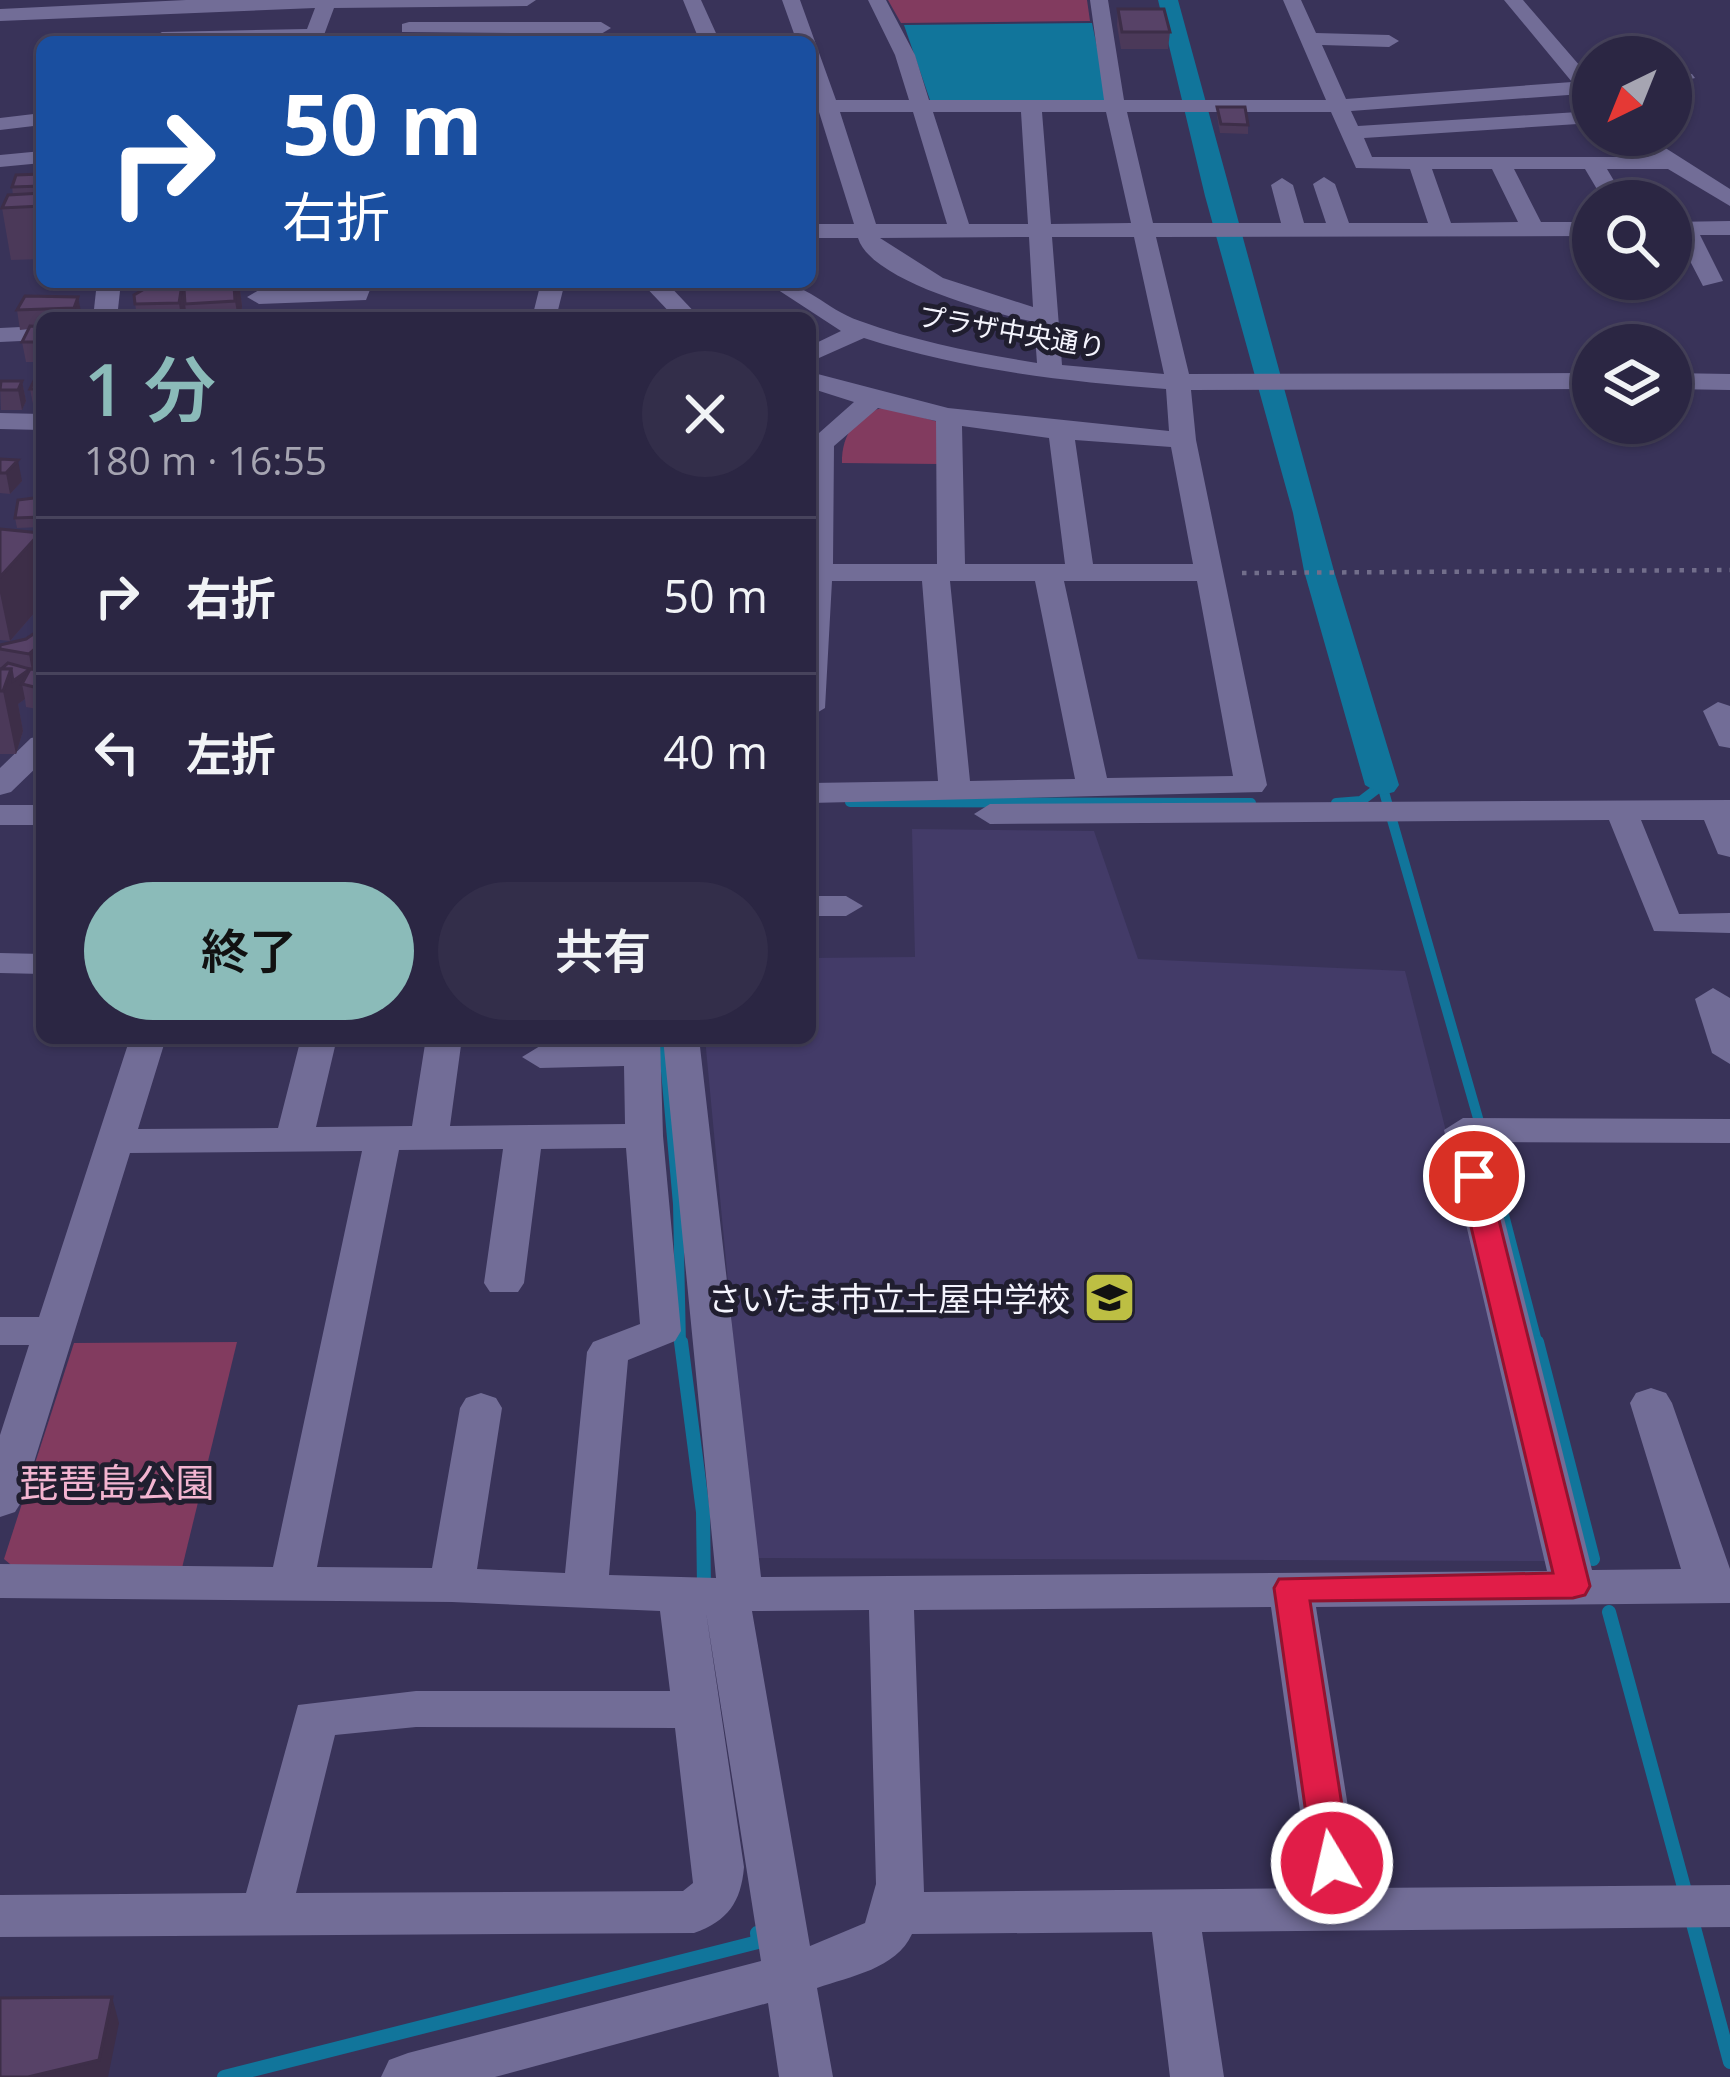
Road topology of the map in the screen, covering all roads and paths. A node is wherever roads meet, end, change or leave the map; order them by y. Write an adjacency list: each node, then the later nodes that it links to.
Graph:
1 (5, 0): 13 (street)
2 (527, 0): 11 (street)
3 (591, 0): 15 (street)
4 (692, 0): 18 (street)
5 (791, 0): 19 (street)
6 (877, 0): 26 (street)
7 (1099, 0): 27 (street)
8 (1292, 0): 20 (street)
9 (1513, 0): 22 (street)
10 (327, 1): 11 (street); 12 (street); 17 (street)
11 (418, 1): 14 (street)
12 (171, 3): 13 (street); 16 (street)
13 (0, 15)
14 (407, 35): 15 (street)
15 (603, 35)
16 (163, 36)
17 (284, 36)
18 (707, 36)
19 (805, 36)
20 (1308, 39): 21 (street); 28 (street)
21 (1389, 41)
22 (1572, 67)
23 (1572, 86): 28 (street)
24 (1031, 105): 26 (street); 27 (street); 49 (street)
25 (821, 106): 26 (street); 47 (street)
26 (919, 106): 48 (street)
27 (1115, 106): 28 (street); 55 (street)
28 (1336, 106): 32 (street)
29 (1572, 118): 32 (street)
30 (36, 121): 31 (street)
31 (0, 124)
32 (1349, 133): 36 (street)
33 (1658, 156): 39 (street)
34 (36, 158): 35 (street)
35 (0, 161)
36 (1419, 163): 37 (street); 50 (street)
37 (1501, 163): 38 (street); 51 (street)
38 (1592, 163): 39 (street); 40 (street)
39 (1667, 163): 43 (street)
40 (1602, 180)
41 (1324, 184): 54 (street)
42 (1282, 185): 53 (street)
43 (1728, 195)
44 (1730, 228): 46 (street)
45 (1572, 229): 51 (street)
46 (1692, 229)
47 (862, 230): 48 (street); 52 (street); 63 (street)
48 (961, 230): 49 (street)
49 (1043, 230): 55 (street); 63 (street)
50 (1442, 230): 51 (street); 54 (street)
51 (1533, 230)
52 (816, 231)
53 (1294, 231): 54 (street); 55 (street)
54 (1340, 231)
55 (1142, 232): 69 (street)
56 (1692, 251): 57 (street)
57 (1711, 281)
58 (360, 288): 61 (street)
59 (658, 288): 62 (street)
60 (789, 288): 64 (street, プラザ中央通り)
61 (259, 299)
62 (682, 312)
63 (1047, 317): 68 (street)
64 (862, 329): 67 (street); 68 (street, プラザ中央通り)
65 (36, 333): 66 (street)
66 (0, 335)
67 (816, 352)
68 (1050, 372): 69 (street, プラザ中央通り)
69 (1178, 381): 70 (street, プラザ中央通り); 79 (street)
70 (1572, 381)
71 (1692, 381): 73 (street)
72 (816, 382): 74 (street)
73 (1730, 382)
74 (870, 402): 75 (street); 80 (street)
75 (949, 416): 78 (street); 83 (street)
76 (0, 421): 77 (street)
77 (36, 422)
78 (1061, 433): 79 (street); 85 (street)
79 (1183, 440): 86 (street)
80 (816, 548)
81 (1730, 570): 86 (path)
82 (816, 572): 83 (street)
83 (943, 572): 84 (street); 90 (street)
84 (1048, 573): 85 (street); 89 (street)
85 (1080, 573): 86 (street)
86 (1211, 573): 89 (street)
87 (36, 751): 88 (street)
88 (0, 785)
89 (1093, 788): 90 (street)
90 (956, 790): 91 (street)
91 (816, 794)
92 (1723, 810): 93 (street); 97 (street)
93 (1622, 811): 94 (street); 100 (street)
94 (816, 814)
95 (0, 815): 96 (street)
96 (36, 815)
97 (1730, 847)
98 (847, 905): 99 (street)
99 (816, 906)
100 (1730, 923)
101 (0, 963): 102 (street)
102 (36, 964)
103 (1713, 999): 109 (street)
104 (146, 1044): 117 (street)
105 (318, 1044): 116 (street)
106 (443, 1044): 115 (street)
107 (681, 1044): 132 (street)
108 (642, 1046): 110 (street); 112 (street)
109 (1730, 1053)
110 (540, 1057)
111 (1730, 1131): 127 (street)
112 (644, 1136): 113 (street); 131 (street)
113 (524, 1137): 115 (street); 118 (street)
114 (383, 1138): 115 (street); 116 (street); 125 (street)
115 (429, 1138)
116 (294, 1139): 117 (street)
117 (113, 1141): 120 (street)
118 (504, 1283)
119 (0, 1331): 120 (street)
120 (58, 1331): 123 (street)
121 (1651, 1403): 128 (street)
122 (481, 1408): 126 (street)
123 (0, 1501)
124 (0, 1580): 125 (street)
125 (291, 1586): 126 (street)
126 (452, 1586): 131 (street)
127 (1573, 1586): 128 (street); 129 (street)
128 (1719, 1586)
129 (1291, 1588): 130 (street); 135 (street)
130 (891, 1591): 132 (street); 137 (street)
131 (585, 1593): 132 (street)
132 (710, 1594): 133 (street); 140 (street)
133 (696, 1710): 138 (street); 138 (street)
134 (1730, 1906): 135 (street)
135 (1339, 1909): 136 (street)
136 (1174, 1910): 137 (street); 143 (street)
137 (892, 1912): 140 (street)
138 (266, 1915): 139 (street)
139 (0, 1916)
140 (788, 1976): 141 (street); 142 (street)
141 (408, 2077)
142 (806, 2077)
143 (1197, 2077)

